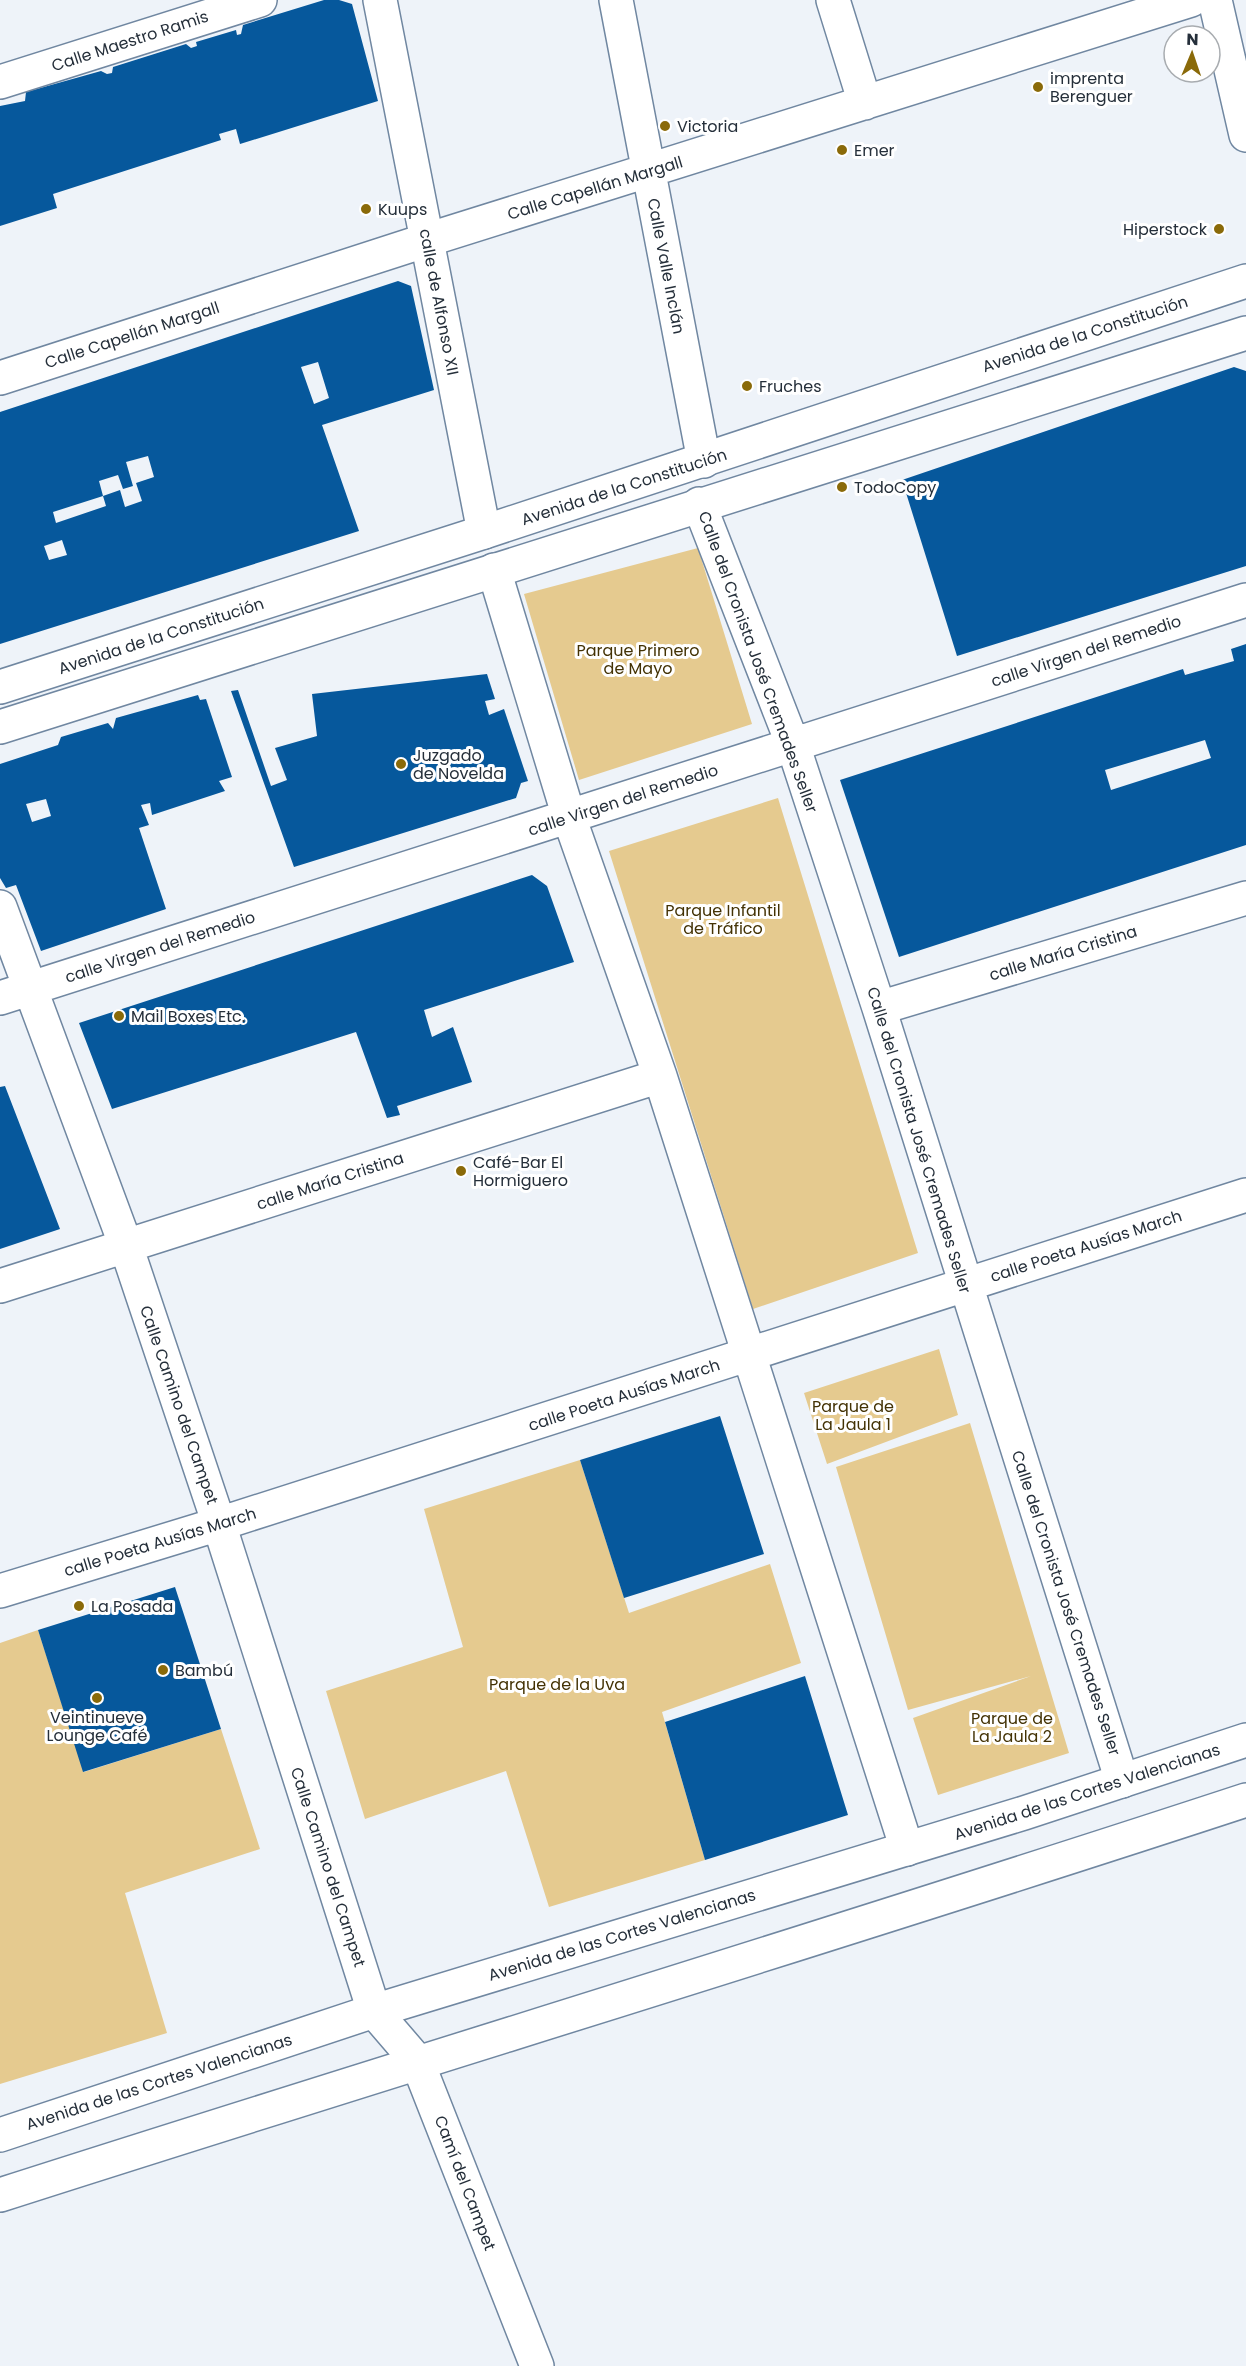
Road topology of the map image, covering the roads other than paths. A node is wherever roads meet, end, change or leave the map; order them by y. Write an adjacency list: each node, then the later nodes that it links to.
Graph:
1 (260, 0): 7 (street, Calle Maestro Ramis)
2 (380, 0): 11 (street, calle de Alfonso XII)
3 (616, 0): 10 (street, Calle Valle Inclán)
4 (834, 0): 8 (street)
5 (1191, 0): 8 (street, Calle Capellán Margall)
6 (1215, 0): 9 (street)
7 (0, 82)
8 (866, 103): 10 (street, Calle Capellán Margall)
9 (1246, 135)
10 (648, 172): 11 (street, Calle Capellán Margall); 15 (street, Calle Valle Inclán)
11 (427, 240): 14 (street, Calle Capellán Margall); 17 (street, calle de Alfonso XII)
12 (1246, 281): 15 (street, Avenida de la Constitución)
13 (1246, 333): 16 (street)
14 (0, 378)
15 (704, 461): 17 (street, Avenida de la Constitución)
16 (699, 504): 18 (street); 22 (street, Calle del Cronista José Cremades Seller)
17 (484, 532): 20 (street, Avenida de la Constitución)
18 (494, 570): 21 (street); 23 (street)
19 (1246, 600): 22 (street, calle Virgen del Remedio)
20 (0, 687)
21 (0, 726)
22 (793, 745): 23 (street, calle Virgen del Remedio); 28 (street, Calle del Cronista José Cremades Seller)
23 (569, 817): 26 (street, calle Virgen del Remedio); 29 (street)
24 (1246, 898): 28 (street, calle María Cristina)
25 (0, 907): 26 (street, Calle Camino del Campet)
26 (31, 988): 27 (street, calle Virgen del Remedio); 31 (street, Calle Camino del Campet)
27 (0, 998)
28 (879, 1008): 32 (street, Calle del Cronista José Cremades Seller)
29 (660, 1076): 31 (street, calle María Cristina); 34 (street)
30 (1246, 1195): 32 (street, calle Poeta Ausías March)
31 (126, 1246): 33 (street, calle María Cristina); 35 (street, Calle Camino del Campet)
32 (964, 1285): 34 (street, calle Poeta Ausías March); 38 (street, Calle del Cronista José Cremades Seller)
33 (0, 1286)
34 (748, 1355): 35 (street, calle Poeta Ausías March); 40 (street)
35 (219, 1524): 36 (street, calle Poeta Ausías March); 41 (street, Calle Camino del Campet)
36 (0, 1591)
37 (1246, 1740): 38 (street, Avenida de las Cortes Valencianas)
38 (1122, 1781): 40 (street, Avenida de las Cortes Valencianas)
39 (1246, 1800): 42 (street)
40 (907, 1849): 41 (street, Avenida de las Cortes Valencianas)
41 (374, 2011): 42 (street, Camí del Campet); 43 (street, Avenida de las Cortes Valencianas)
42 (417, 2061): 44 (street); 45 (street, Camí del Campet)
43 (0, 2135)
44 (0, 2195)
45 (537, 2366)

